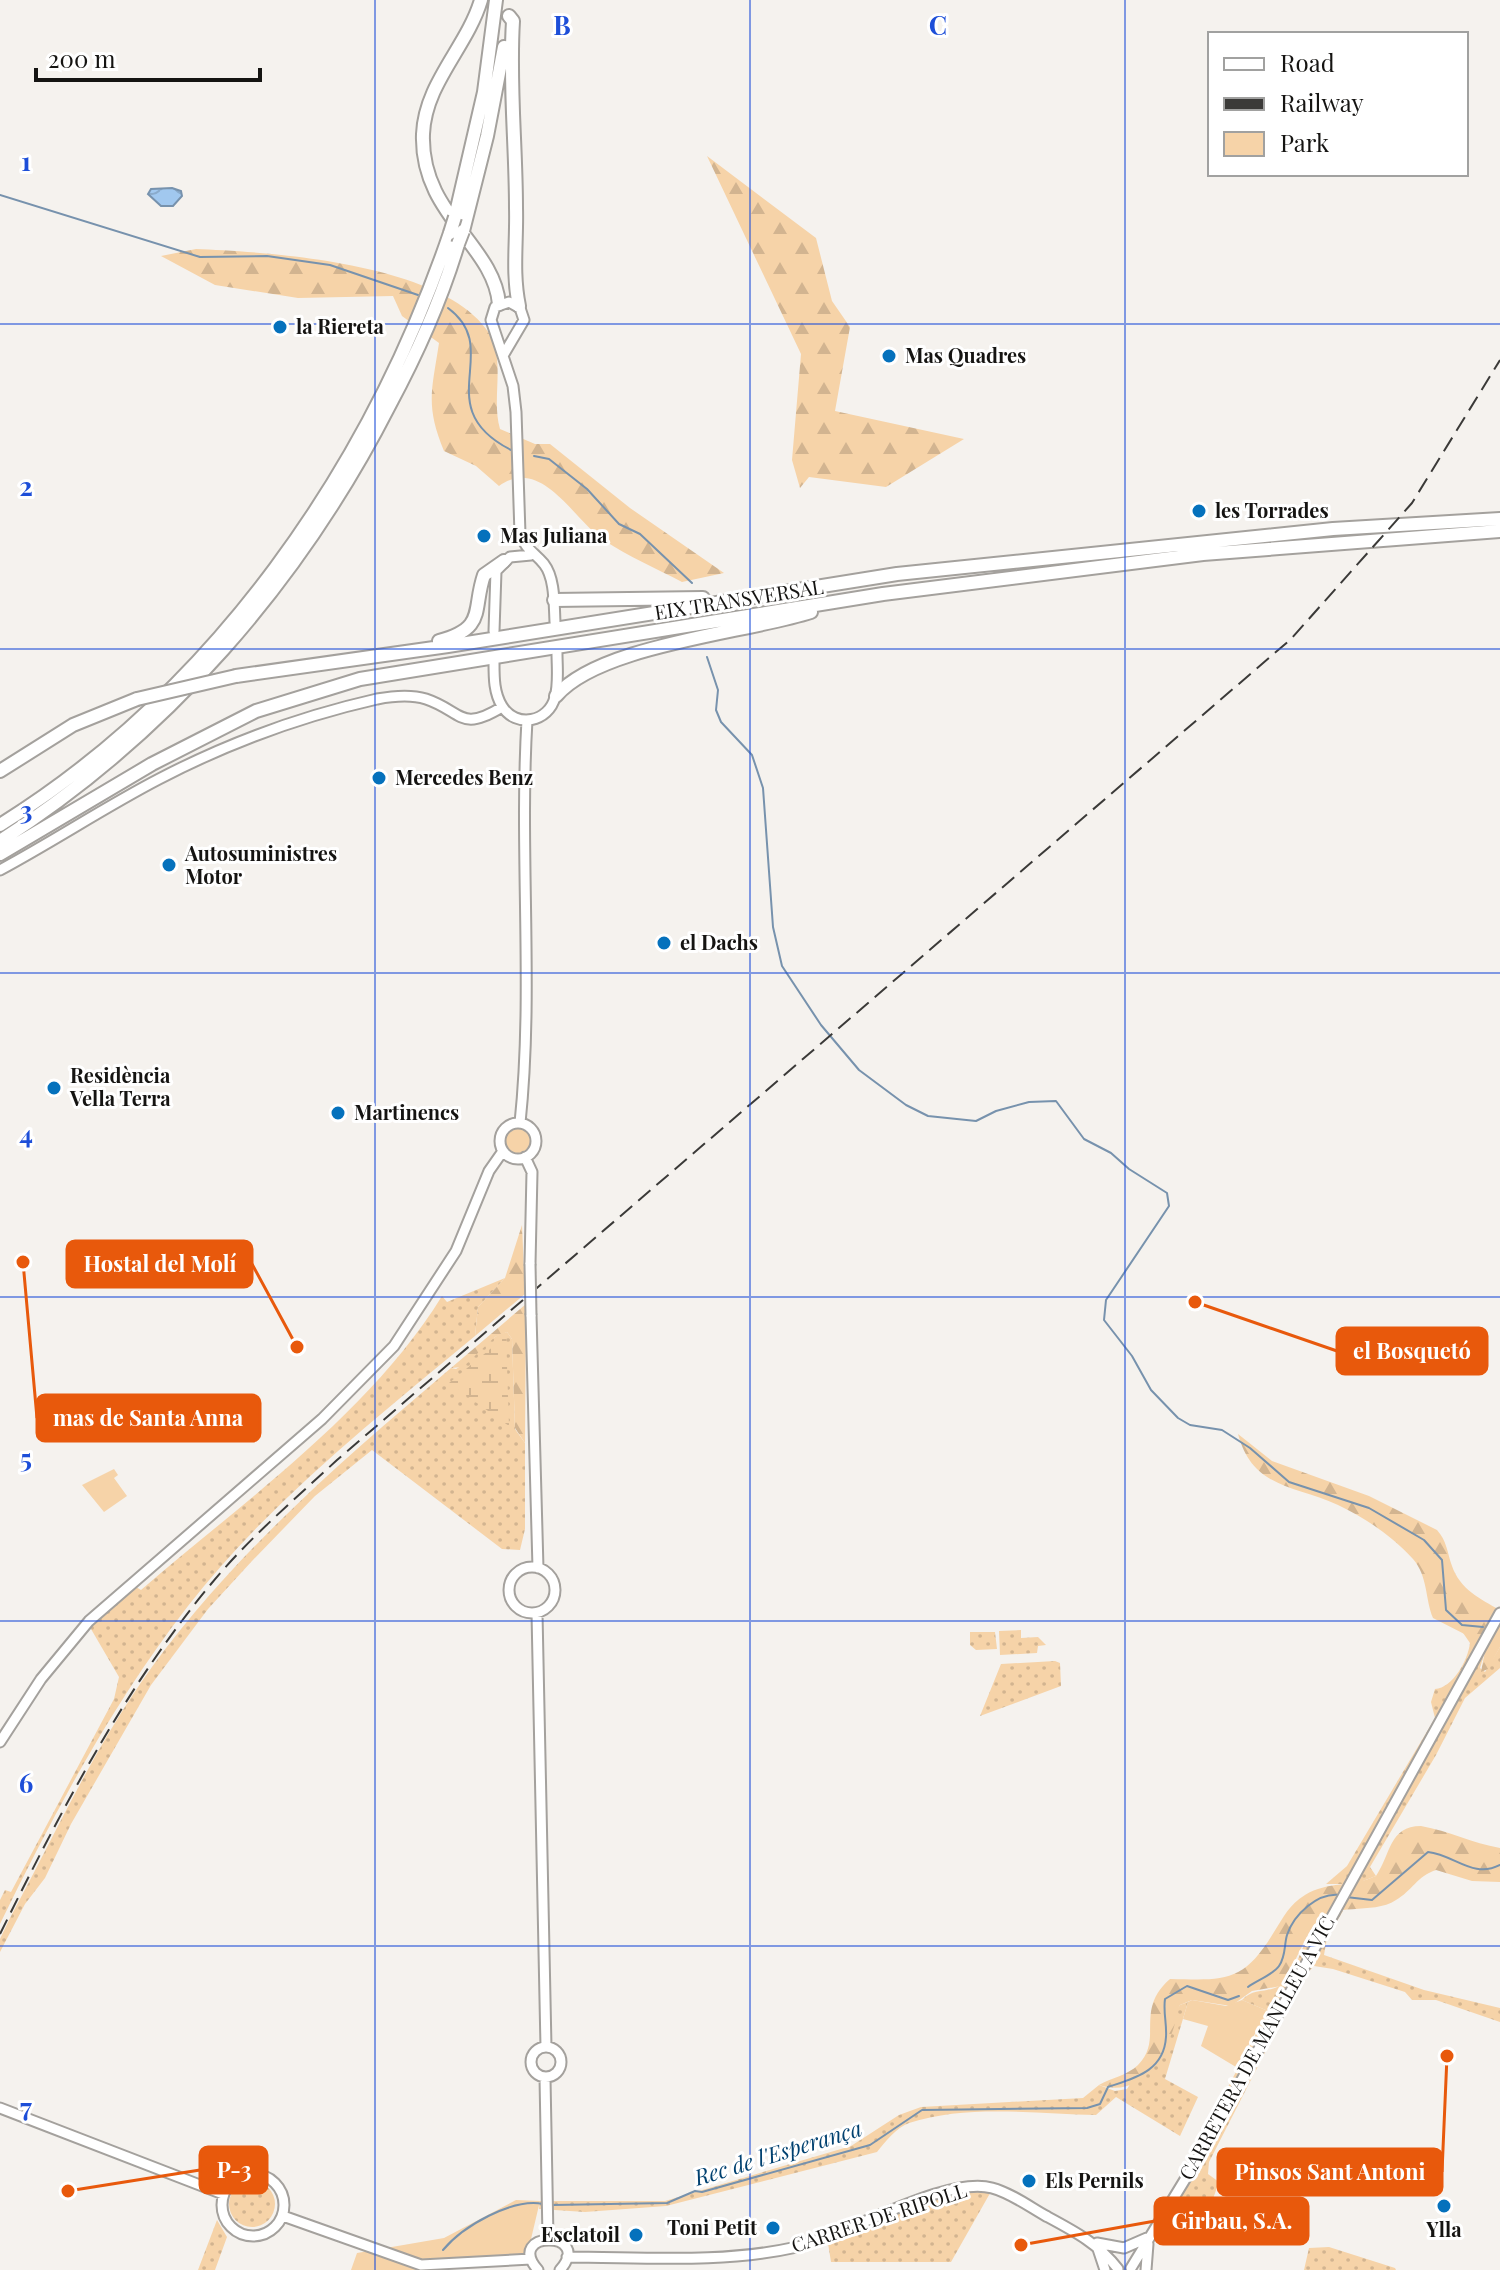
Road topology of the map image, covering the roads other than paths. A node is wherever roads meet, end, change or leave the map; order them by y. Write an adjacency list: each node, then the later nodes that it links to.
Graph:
1 (481, 0): 6 (highway)
2 (496, 0): 5 (highway, bridge)
3 (510, 0): 4 (highway)
4 (509, 16): 5 (highway); 7 (highway)
5 (457, 236): 10 (highway)
6 (499, 304): 7 (street); 8 (street)
7 (519, 306): 9 (street)
8 (496, 330): 9 (street); 11 (street)
9 (514, 333): 11 (street)
10 (418, 337): 29 (highway); 30 (highway)
11 (504, 354): 14 (street)
12 (1500, 519): 17 (highway, EIX TRANSVERSAL)
13 (1500, 531): 18 (highway, EIX TRANSVERSAL)
14 (520, 534): 15 (street); 16 (street)
15 (531, 555): 16 (street); 19 (street)
16 (507, 559): 21 (street); 23 (highway)
17 (786, 592): 19 (highway); 23 (highway, EIX TRANSVERSAL)
18 (851, 599): 25 (highway); 31 (highway, EIX TRANSVERSAL)
19 (554, 600): 20 (street)
20 (555, 622)
21 (494, 631)
22 (557, 653): 25 (street)
23 (379, 656): 28 (highway, EIX TRANSVERSAL, bridge)
24 (494, 663): 26 (street)
25 (556, 696): 27 (street)
26 (502, 707): 27 (street); 32 (street)
27 (527, 720): 33 (street)
28 (0, 771)
29 (0, 825)
30 (0, 841)
31 (0, 854)
32 (0, 870)
33 (520, 1123): 34 (street); 35 (street)
34 (503, 1151): 35 (street); 39 (street)
35 (525, 1157): 36 (street, bridge)
36 (538, 1568): 37 (street); 37 (street)
37 (537, 1613): 40 (street)
38 (1500, 1613): 45 (street, CARRETERA DE MANLLEU A VIC)
39 (0, 1742)
40 (546, 2047): 41 (street); 41 (street)
41 (545, 2078): 46 (street)
42 (0, 2108): 43 (street)
43 (223, 2194): 44 (street); 44 (street)
44 (283, 2216): 49 (street)
45 (1150, 2237): 47 (street); 50 (street, CARRETERA DE MANLLEU A VIC); 55 (street, CARRETERA DE MANLLEU A VIC)
46 (548, 2238): 48 (street); 49 (street)
47 (1094, 2244): 48 (street, CARRER DE RIPOLL); 53 (street); 54 (street, CARRER DE RIPOLL)
48 (567, 2257): 52 (street)
49 (531, 2259): 51 (street)
50 (1133, 2269): 54 (street)
51 (538, 2270)
52 (560, 2270)
53 (1105, 2270)
54 (1118, 2270)
55 (1146, 2270)

